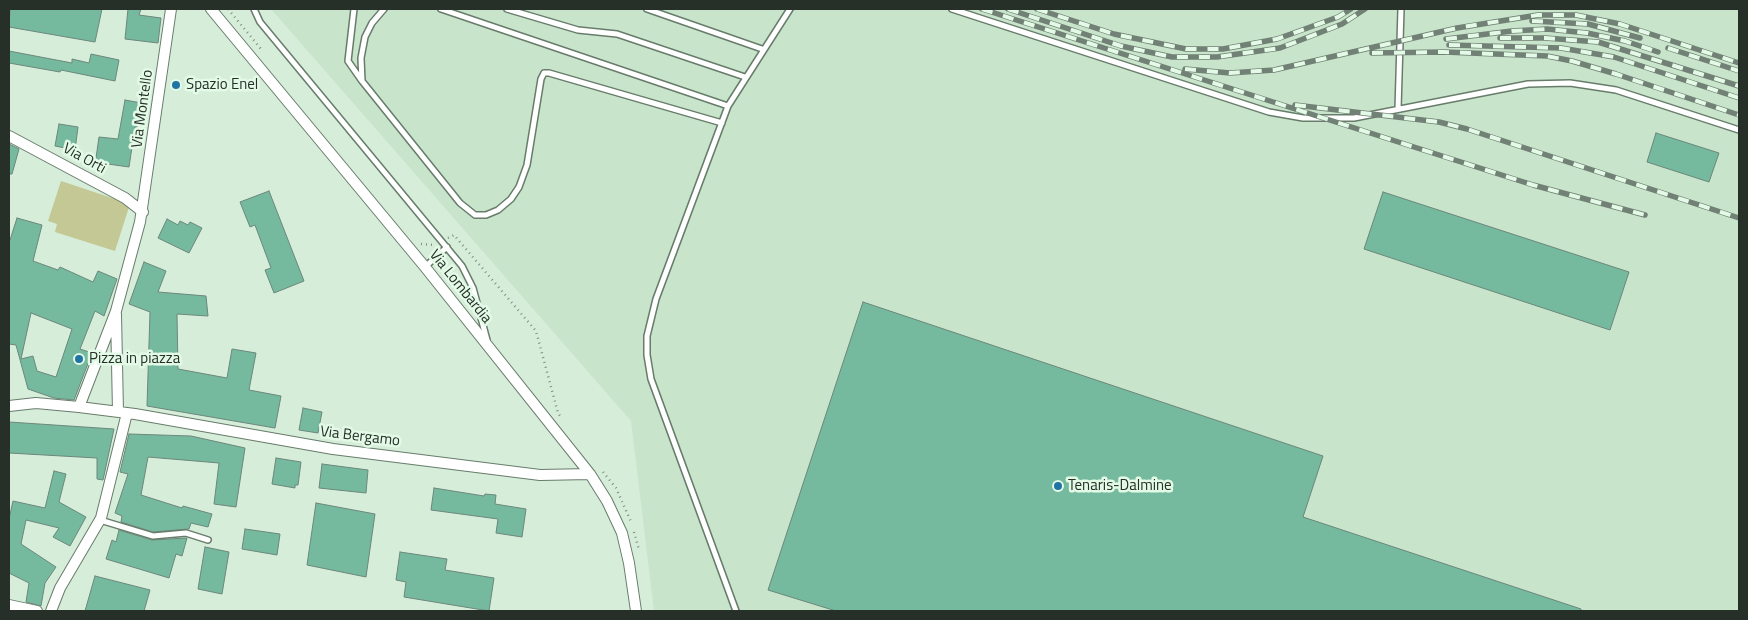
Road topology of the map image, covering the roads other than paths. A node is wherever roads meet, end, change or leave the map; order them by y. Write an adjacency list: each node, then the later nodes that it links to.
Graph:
1 (171, 9): 20 (street, Via Montello)
2 (211, 9): 22 (street, Via Lombardia)
3 (254, 9): 21 (lane)
4 (354, 9): 14 (lane)
5 (384, 9): 14 (lane)
6 (441, 9): 15 (lane)
7 (507, 9): 13 (lane)
8 (647, 9): 12 (lane)
9 (790, 9): 12 (lane)
10 (952, 9): 16 (lane)
11 (1401, 9): 16 (lane)
12 (762, 49): 13 (lane)
13 (745, 77): 15 (lane)
14 (362, 81): 17 (lane)
15 (728, 106): 17 (lane)
16 (1398, 109): 18 (lane)
17 (722, 123): 37 (lane)
18 (1739, 130)
19 (9, 136): 20 (street, Via Orti)
20 (142, 212): 23 (street, Via Montello)
21 (447, 247): 22 (lane); 24 (lane)
22 (425, 267): 24 (street, Via Lombardia)
23 (116, 311): 25 (street); 26 (street)
24 (488, 346): 30 (street, Via Lombardia)
25 (99, 355): 26 (street); 28 (street)
26 (118, 359): 29 (street)
27 (9, 406): 28 (street, Via Bergamo)
28 (79, 407): 29 (street, Via Bergamo)
29 (123, 412): 30 (street, Via Bergamo); 31 (street)
30 (590, 474): 36 (street, Via Lombardia)
31 (100, 520): 32 (lane); 35 (street)
32 (208, 540)
33 (9, 605): 34 (street)
34 (37, 611)
35 (51, 611)
36 (636, 611)
37 (736, 611)

